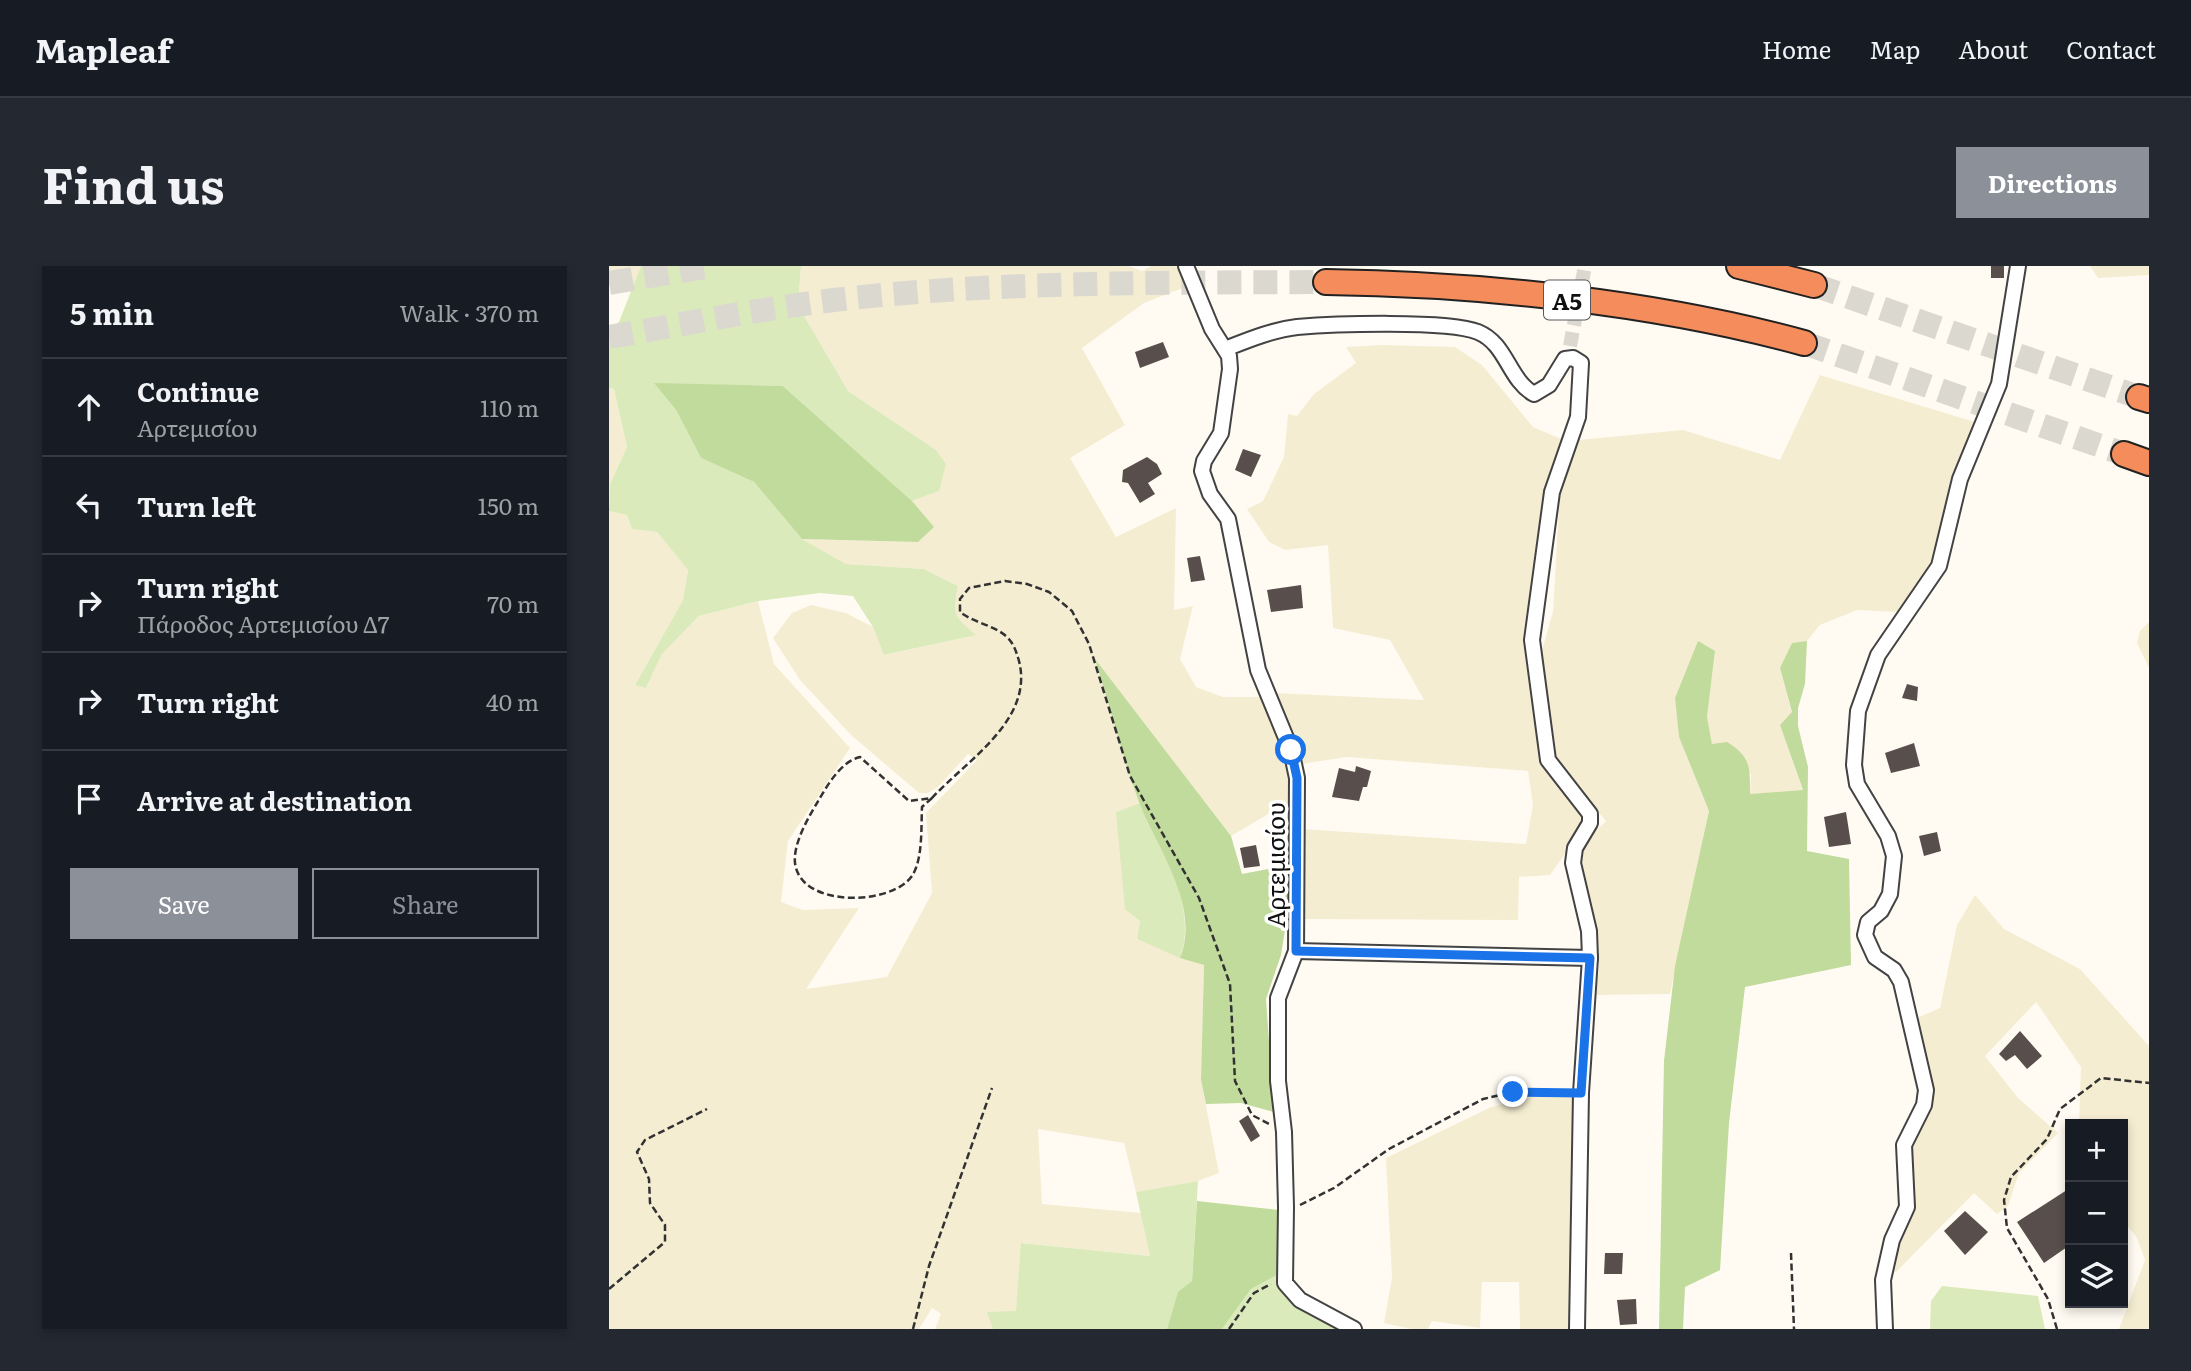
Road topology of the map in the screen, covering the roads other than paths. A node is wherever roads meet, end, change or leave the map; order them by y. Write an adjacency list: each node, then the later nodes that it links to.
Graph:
1 (1186, 266): 7 (street, Αρτεμισίου)
2 (1739, 266): 5 (highway)
3 (2018, 266): 14 (street)
4 (1326, 282): 6 (highway, Α5)
5 (1814, 285)
6 (1804, 343)
7 (1225, 349): 10 (street, Αρτεμισίου); 11 (street)
8 (2124, 454): 9 (highway)
9 (2149, 463)
10 (1296, 951): 11 (street); 12 (street, Αρτεμισίου)
11 (1590, 958): 13 (street)
12 (1354, 1329)
13 (1577, 1329)
14 (1885, 1329)

